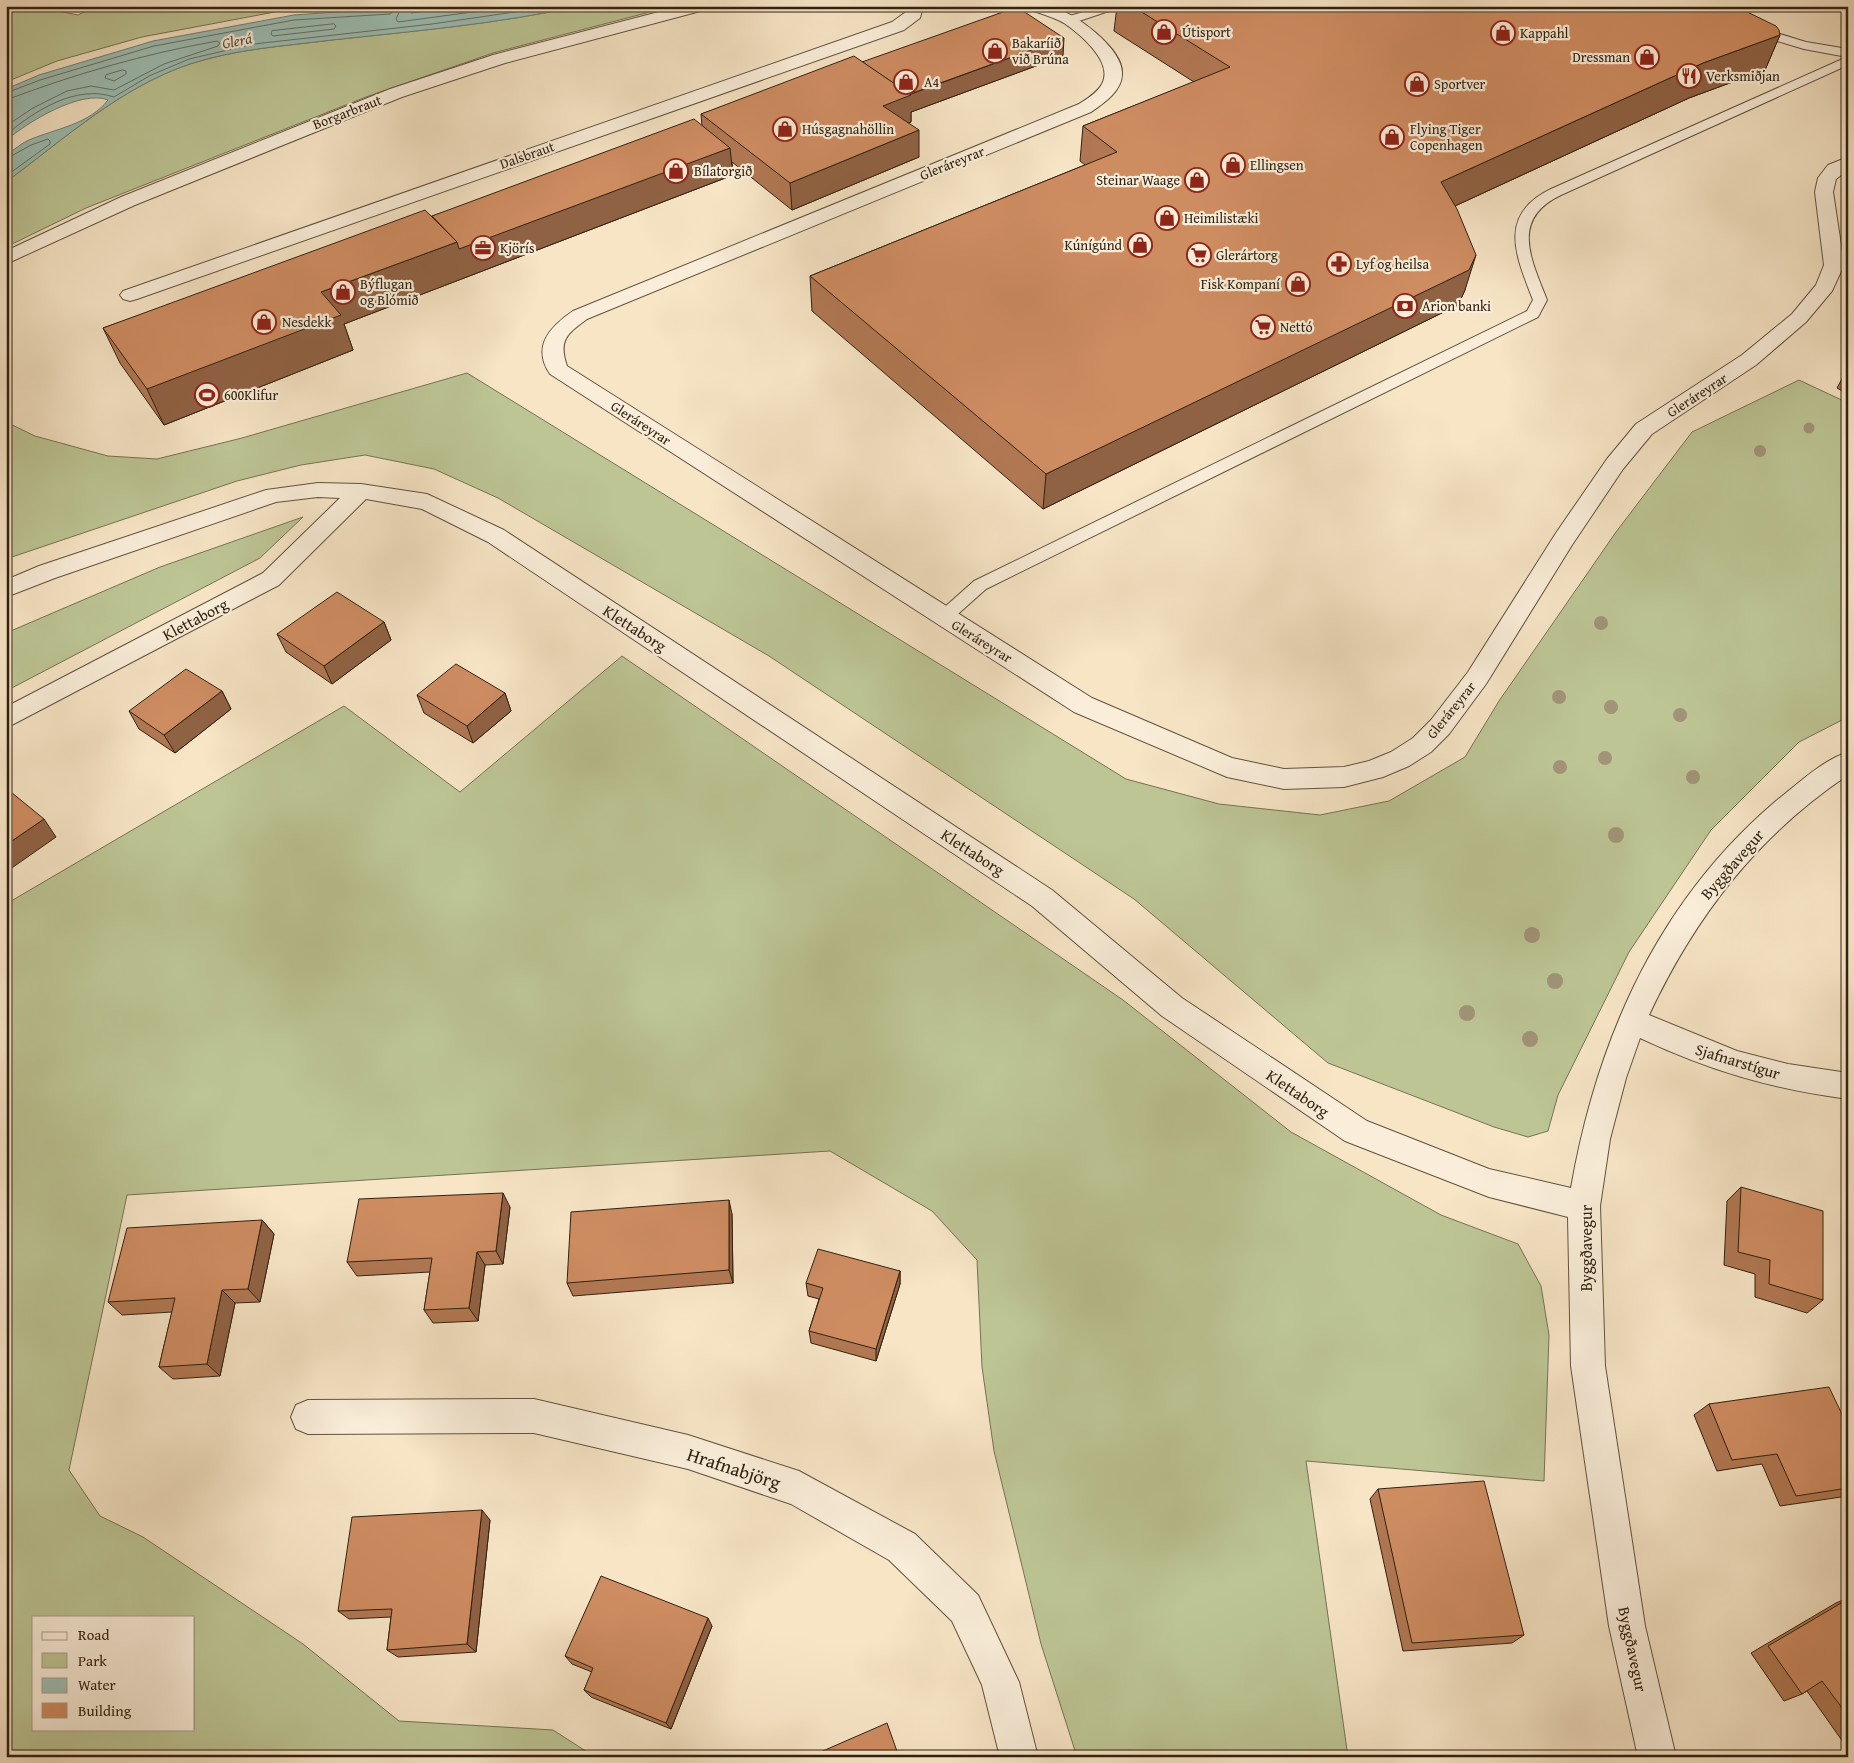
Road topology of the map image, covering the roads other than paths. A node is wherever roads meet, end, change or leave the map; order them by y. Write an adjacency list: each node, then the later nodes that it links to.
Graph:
1 (702, 6): 10 (street, Borgarbraut)
2 (916, 6): 11 (street, Dalsbraut)
3 (1033, 6): 5 (street, Gleráreyrar)
4 (1118, 6): 5 (lane)
5 (1066, 13): 14 (street, Gleráreyrar)
6 (1743, 26): 7 (lane)
7 (1848, 53)
8 (1848, 60): 14 (lane)
9 (1848, 162): 14 (street, Gleráreyrar)
10 (6, 258)
11 (130, 295)
12 (361, 491): 13 (street, Klettaborg); 15 (street, Klettaborg); 19 (street, Klettaborg)
13 (6, 589)
14 (944, 617)
15 (6, 718)
16 (1848, 762): 17 (street, Byggðavegur)
17 (1632, 1022): 18 (street, Sjafnarstígur); 19 (street, Byggðavegur)
18 (1848, 1086)
19 (1584, 1206): 22 (street, Byggðavegur)
20 (308, 1417): 21 (street, Hrafnabjörg)
21 (1019, 1757)
22 (1656, 1757)

